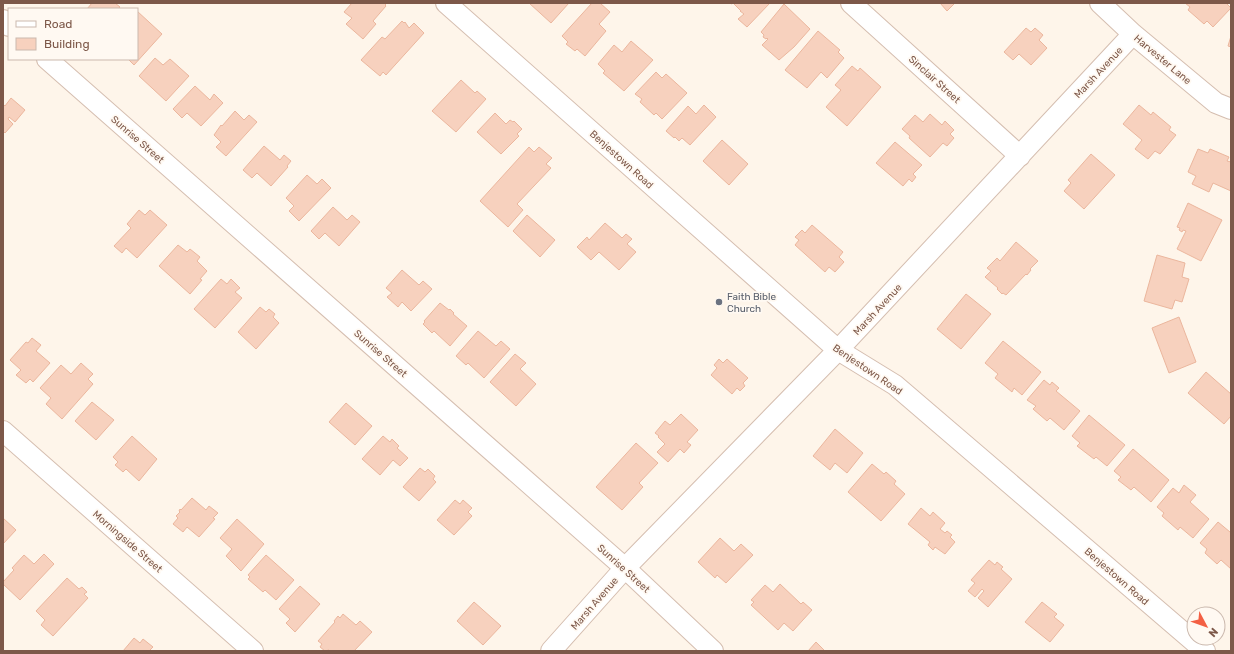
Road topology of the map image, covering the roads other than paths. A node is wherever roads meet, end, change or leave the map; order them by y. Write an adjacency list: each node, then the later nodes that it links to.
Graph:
1 (446, 3): 8 (street, Benjestown Road)
2 (851, 3): 7 (street, Sinclair Street)
3 (1100, 3): 4 (street, Harvester Lane)
4 (1133, 34): 6 (street, Harvester Lane); 7 (street, Marsh Avenue)
5 (48, 60): 10 (street, Sunrise Street)
6 (1231, 109)
7 (1020, 156): 8 (street, Marsh Avenue)
8 (838, 350): 10 (street, Marsh Avenue); 14 (street, Benjestown Road)
9 (3, 431): 11 (street, Morningside Street)
10 (625, 568): 12 (street, Marsh Avenue); 13 (street, Sunrise Street)
11 (253, 651)
12 (551, 651)
13 (713, 651)
14 (1205, 651)

